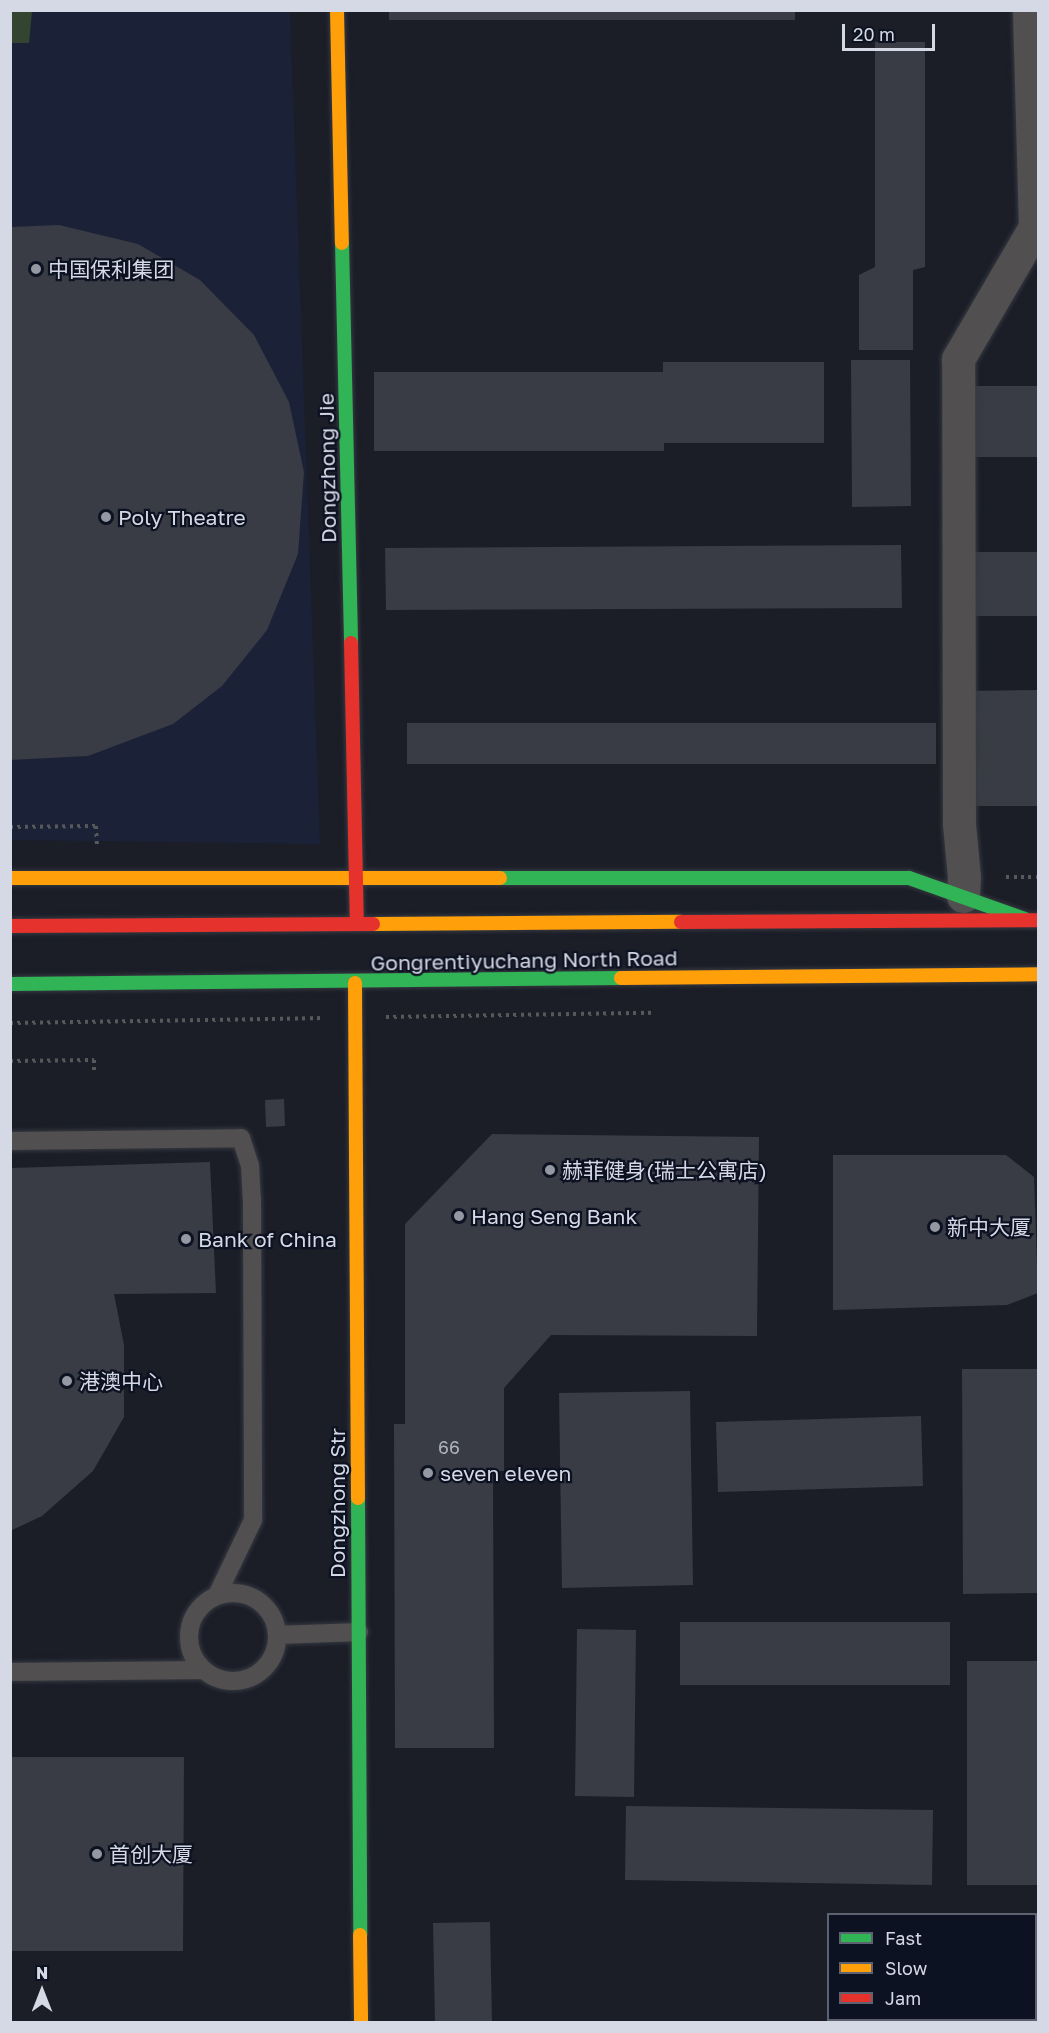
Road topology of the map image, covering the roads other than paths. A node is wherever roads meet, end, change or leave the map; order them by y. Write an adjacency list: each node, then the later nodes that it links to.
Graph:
1 (337, 10): 3 (street, Dongzhong Jie)
2 (1029, 10): 5 (street)
3 (357, 877): 4 (street, Gongrentiyuchang North Road); 5 (street, Gongrentiyuchang North Road); 7 (street, Dongzhong Jie)
4 (10, 878)
5 (963, 896): 6 (street, Gongrentiyuchang North Road)
6 (1033, 920): 7 (street, Gongrentiyuchang North Road)
7 (357, 924): 8 (street, Gongrentiyuchang North Road)
8 (10, 926)
9 (1038, 974): 10 (street, Gongrentiyuchang North Road)
10 (356, 983): 11 (street, Gongrentiyuchang North Road); 14 (street, Dongzhong Str)
11 (10, 984)
12 (10, 1140): 13 (lane)
13 (218, 1593): 15 (lane); 16 (lane)
14 (359, 1632): 15 (lane); 18 (street, Dongzhong Str)
15 (278, 1635): 16 (lane)
16 (201, 1670): 17 (lane)
17 (10, 1672)
18 (361, 2022)

